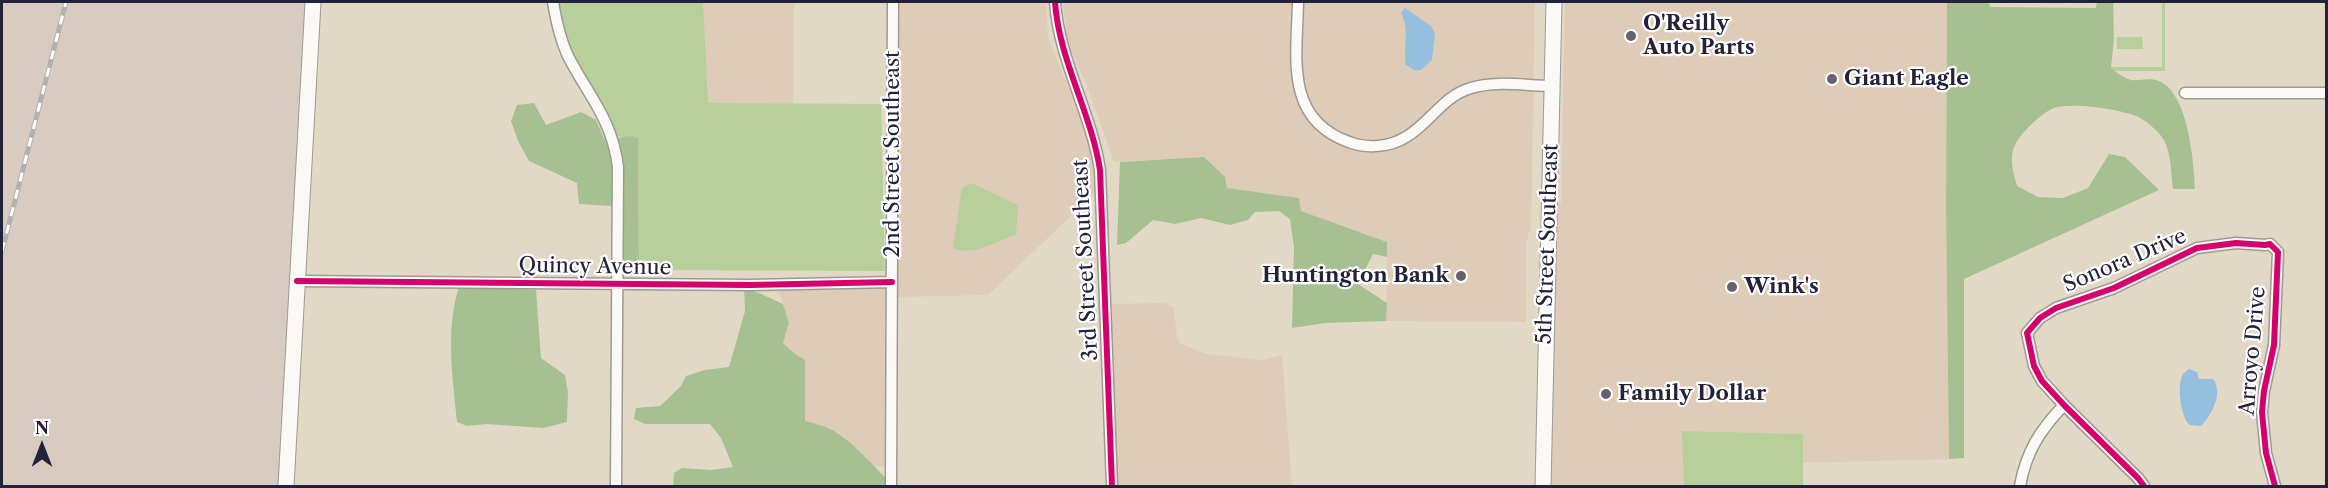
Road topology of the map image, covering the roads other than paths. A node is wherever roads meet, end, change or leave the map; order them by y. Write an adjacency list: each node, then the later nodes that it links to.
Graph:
1 (313, 2): 11 (main road)
2 (553, 2): 13 (street)
3 (893, 2): 12 (street, 2nd Street Southeast)
4 (1055, 2): 18 (street, 3rd Street Southeast)
5 (1298, 2): 7 (street)
6 (1554, 2): 7 (main road, 5th Street Southeast)
7 (1553, 86): 19 (main road, 5th Street Southeast)
8 (2185, 93): 9 (street)
9 (2326, 93)
10 (2278, 252): 14 (street, Sonora Drive); 22 (street, Arroyo Drive)
11 (297, 281): 13 (street, Quincy Avenue); 15 (main road)
12 (892, 282): 13 (street, Quincy Avenue); 17 (street, 2nd Street Southeast)
13 (619, 284): 16 (street)
14 (2064, 405): 20 (street); 21 (street)
15 (286, 486)
16 (616, 486)
17 (891, 486)
18 (1112, 486)
19 (1543, 486)
20 (2020, 486)
21 (2144, 486)
22 (2275, 486)

